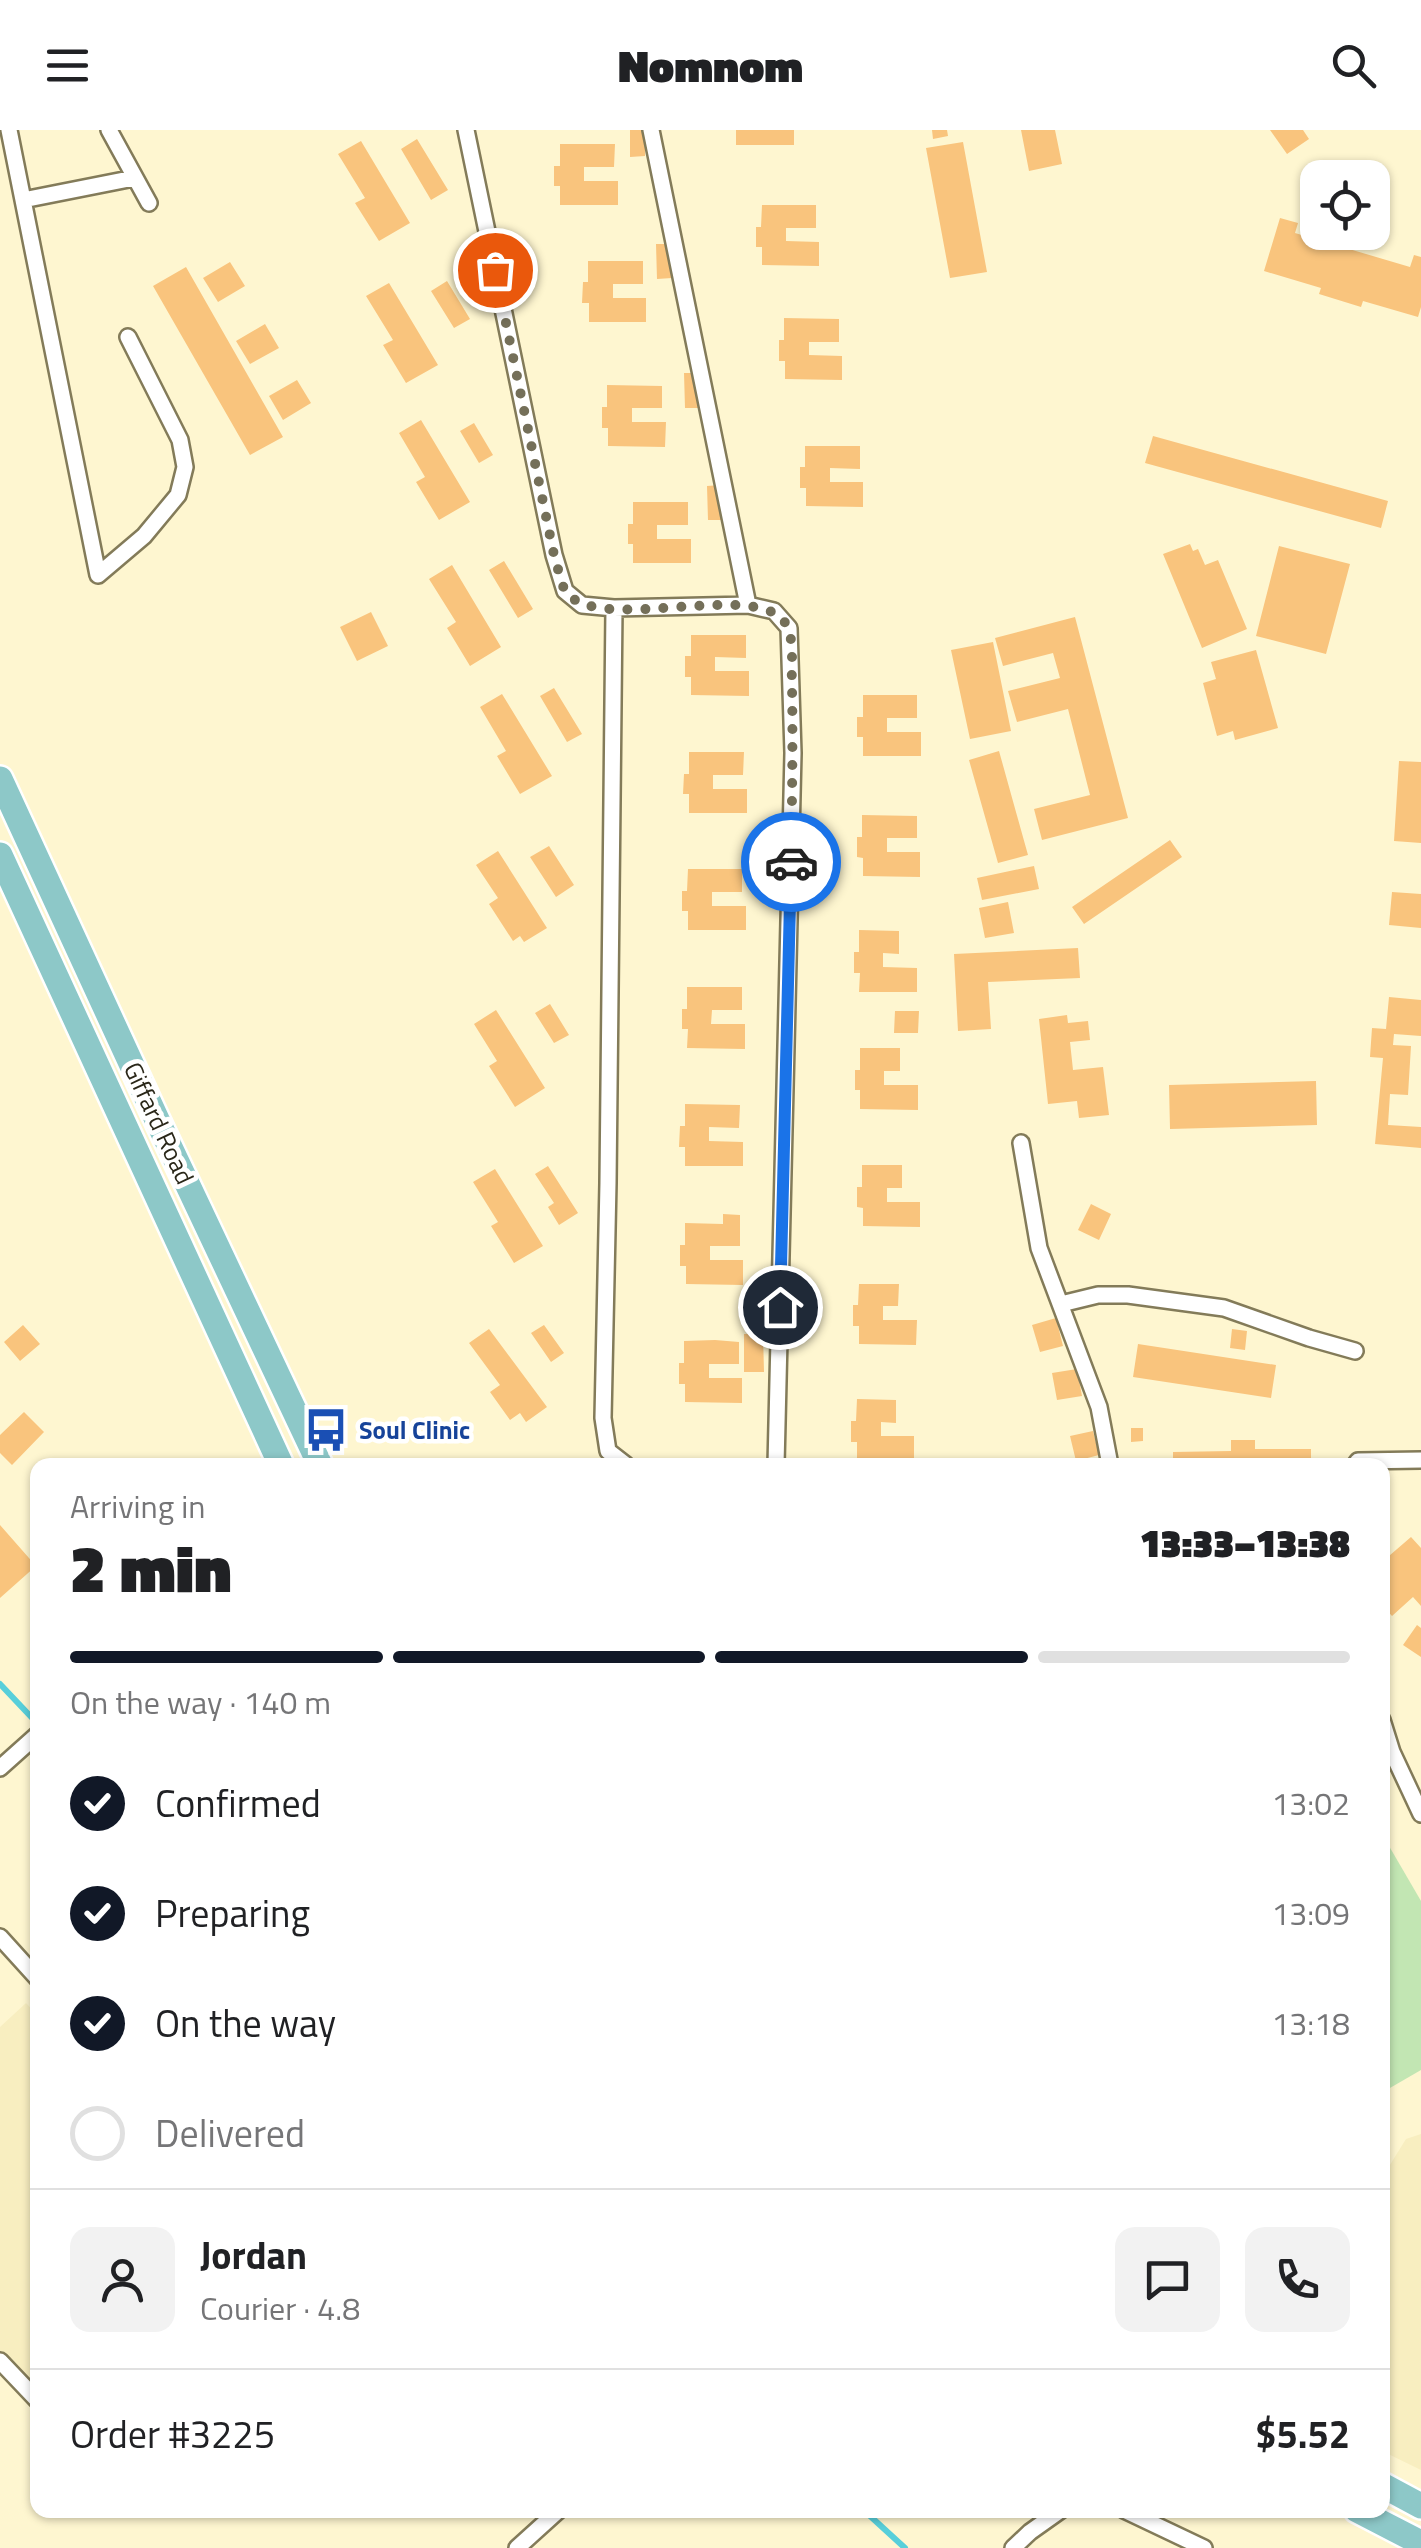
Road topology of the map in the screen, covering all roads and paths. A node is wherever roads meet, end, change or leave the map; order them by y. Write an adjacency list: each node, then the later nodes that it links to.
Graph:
1 (9, 130): 6 (street)
2 (109, 130): 5 (street)
3 (466, 130): 10 (street)
4 (651, 130): 9 (street)
5 (134, 178): 6 (street); 7 (street)
6 (23, 200): 8 (street)
7 (148, 203)
8 (128, 337)
9 (748, 605): 10 (street); 19 (street)
10 (614, 608): 18 (street)
11 (0, 779): 17 (main road, Giffard Road)
12 (0, 855): 16 (main road, Giffard Road)
13 (1022, 1143): 14 (street)
14 (1061, 1304): 15 (street); 20 (street)
15 (1355, 1350)
16 (277, 1458)
17 (317, 1458)
18 (617, 1458)
19 (776, 1458)
20 (1109, 1458)
21 (1390, 1460): 22 (street)
22 (1421, 1460)
23 (30, 1741): 25 (street)
24 (1390, 1746): 26 (street)
25 (0, 1768)
26 (1421, 1814)
27 (0, 1937): 28 (street)
28 (30, 1969)
29 (0, 2361): 30 (street)
30 (30, 2393)
31 (1390, 2490): 32 (main road)
32 (1421, 2506)
33 (550, 2518): 38 (street)
34 (1050, 2518): 39 (street)
35 (1141, 2518): 40 (street)
36 (1373, 2518): 37 (main road)
37 (1421, 2544)
38 (518, 2548)
39 (1013, 2548)
40 (1204, 2548)

